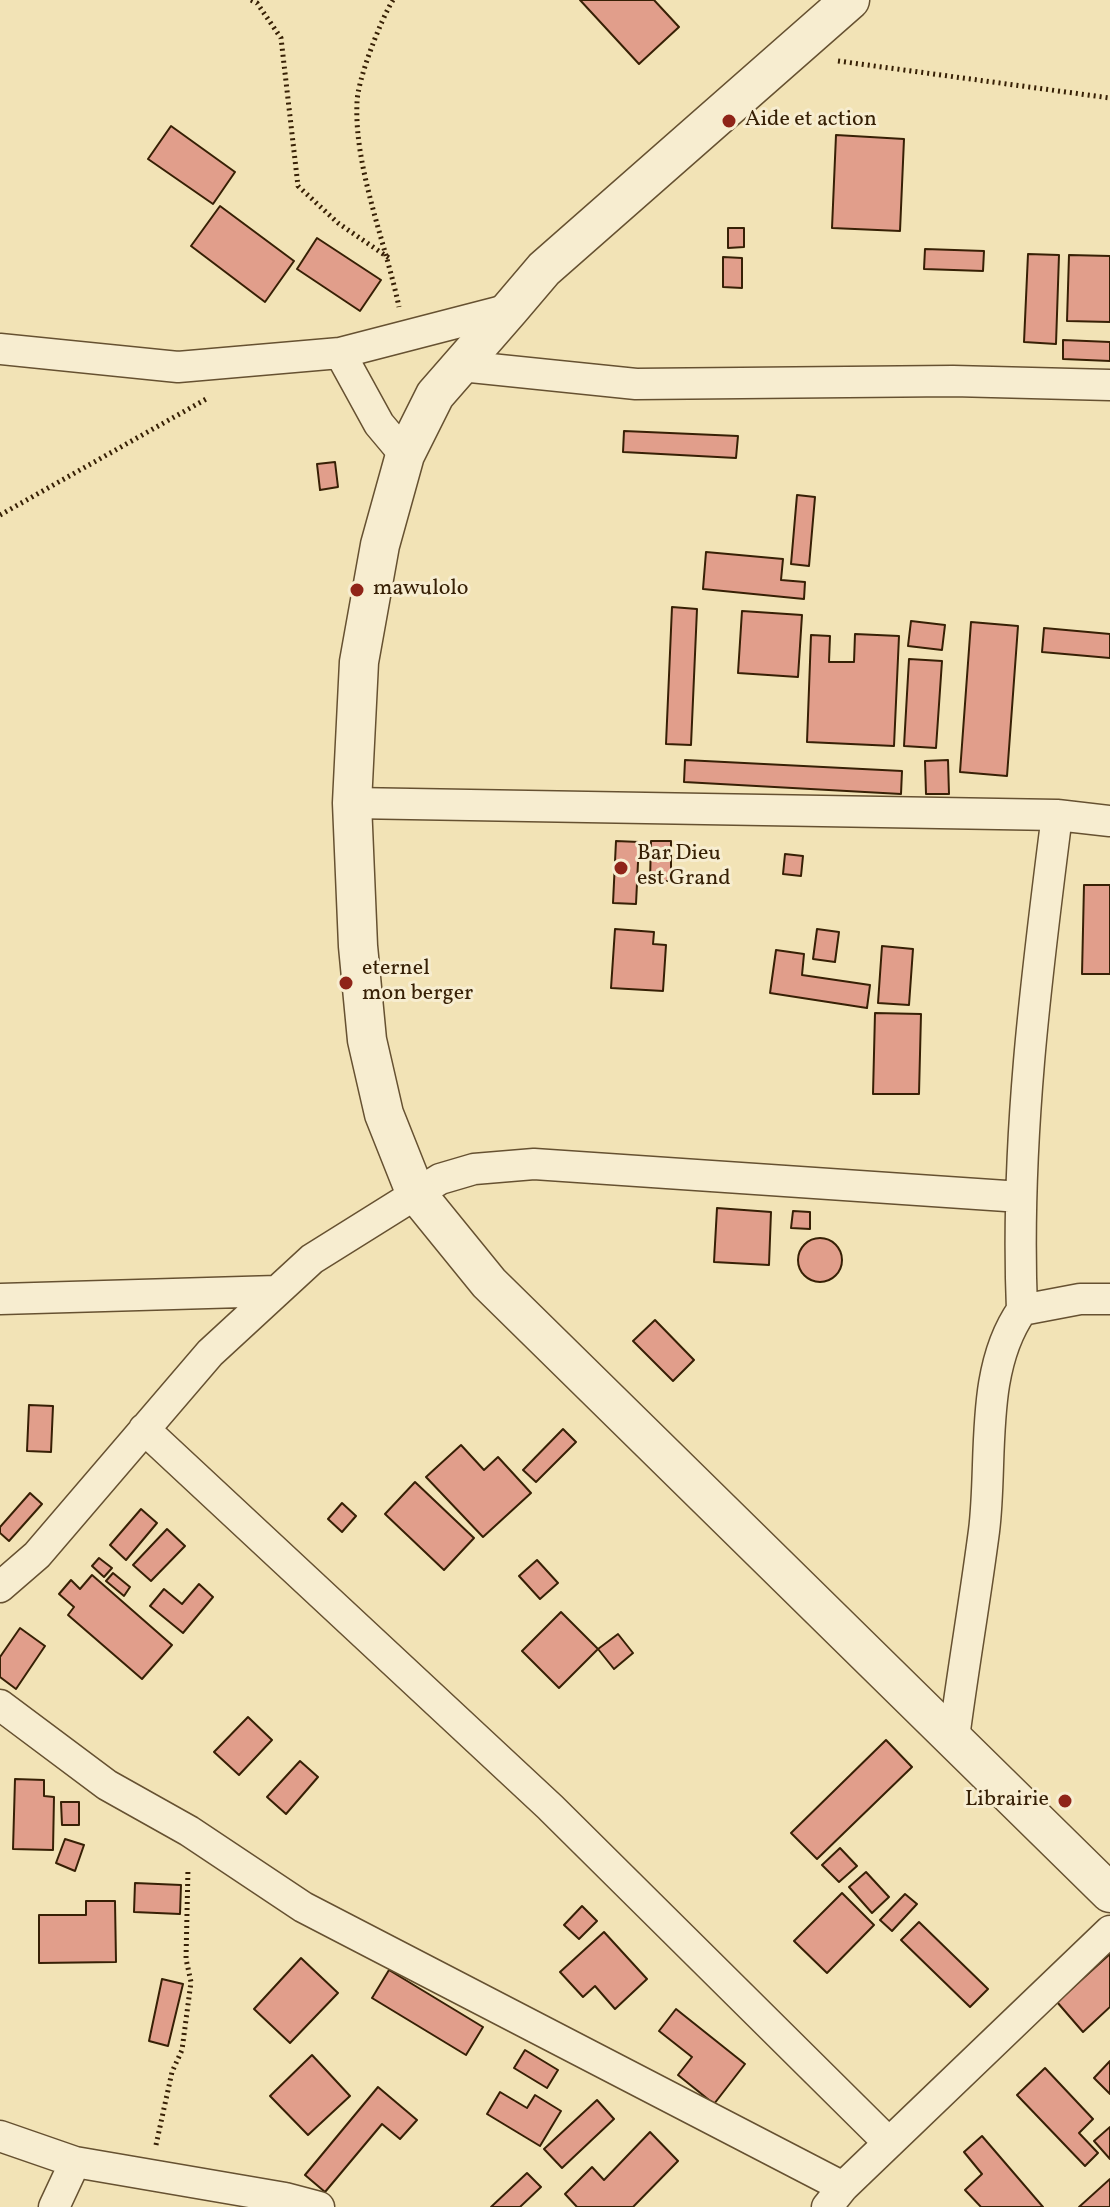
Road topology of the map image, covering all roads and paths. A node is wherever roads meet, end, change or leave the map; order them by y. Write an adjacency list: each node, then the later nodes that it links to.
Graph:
1 (251, 0): 6 (path)
2 (393, 0): 6 (path)
3 (850, 0): 4 (street)
4 (790, 54): 5 (path); 7 (street)
5 (1110, 98)
6 (389, 258): 8 (path)
7 (510, 309): 8 (street); 11 (street)
8 (405, 336): 10 (street)
9 (0, 349): 10 (street)
10 (340, 353): 14 (street)
11 (461, 366): 12 (street); 14 (street)
12 (1110, 385)
13 (217, 393): 15 (path)
14 (405, 455): 16 (street)
15 (0, 515)
16 (352, 803): 17 (street); 19 (street)
17 (1057, 815): 18 (street); 20 (street)
18 (1110, 821)
19 (415, 1192): 20 (street); 21 (street); 28 (street)
20 (1021, 1197): 24 (street)
21 (277, 1291): 22 (street); 25 (street)
22 (0, 1299)
23 (1110, 1299): 24 (street)
24 (1022, 1310): 28 (street)
25 (144, 1429): 26 (street); 33 (street)
26 (0, 1587)
27 (0, 1705): 29 (street)
28 (954, 1738): 30 (street)
29 (189, 1831): 35 (path); 36 (street)
30 (1110, 1893)
31 (1110, 1931): 33 (street)
32 (0, 2136): 34 (street)
33 (889, 2143): 36 (street)
34 (75, 2162): 35 (street); 37 (street)
35 (151, 2177): 38 (street)
36 (835, 2197)
37 (54, 2207)
38 (319, 2207)

